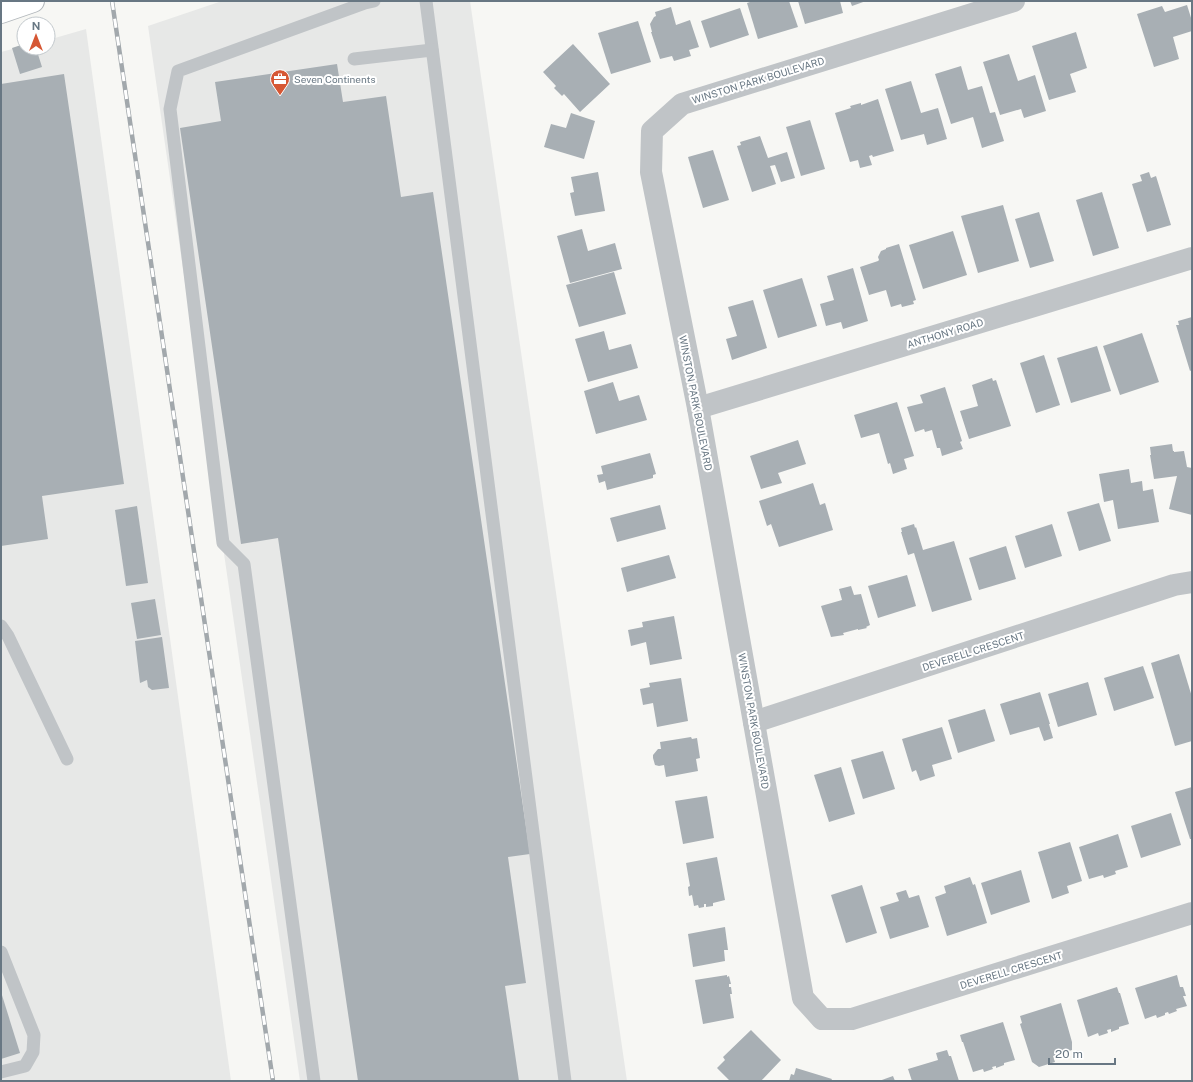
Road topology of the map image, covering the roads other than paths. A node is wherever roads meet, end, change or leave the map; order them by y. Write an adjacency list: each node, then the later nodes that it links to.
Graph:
1 (33, 1): 5 (main road)
2 (374, 1): 18 (lane)
3 (426, 1): 6 (lane)
4 (1014, 1): 9 (street, WINSTON PARK BOULEVARD)
5 (1, 12)
6 (432, 50): 7 (lane); 19 (lane)
7 (354, 59)
8 (1192, 258): 9 (street, ANTHONY ROAD)
9 (698, 408): 12 (street, WINSTON PARK BOULEVARD)
10 (1192, 582): 12 (street, DEVERELL CRESCENT)
11 (1, 626): 13 (lane)
12 (754, 722): 16 (street, WINSTON PARK BOULEVARD)
13 (67, 760)
14 (1192, 913): 16 (street, DEVERELL CRESCENT)
15 (1, 952): 17 (lane)
16 (852, 1020)
17 (1, 1072)
18 (314, 1081)
19 (565, 1081)

